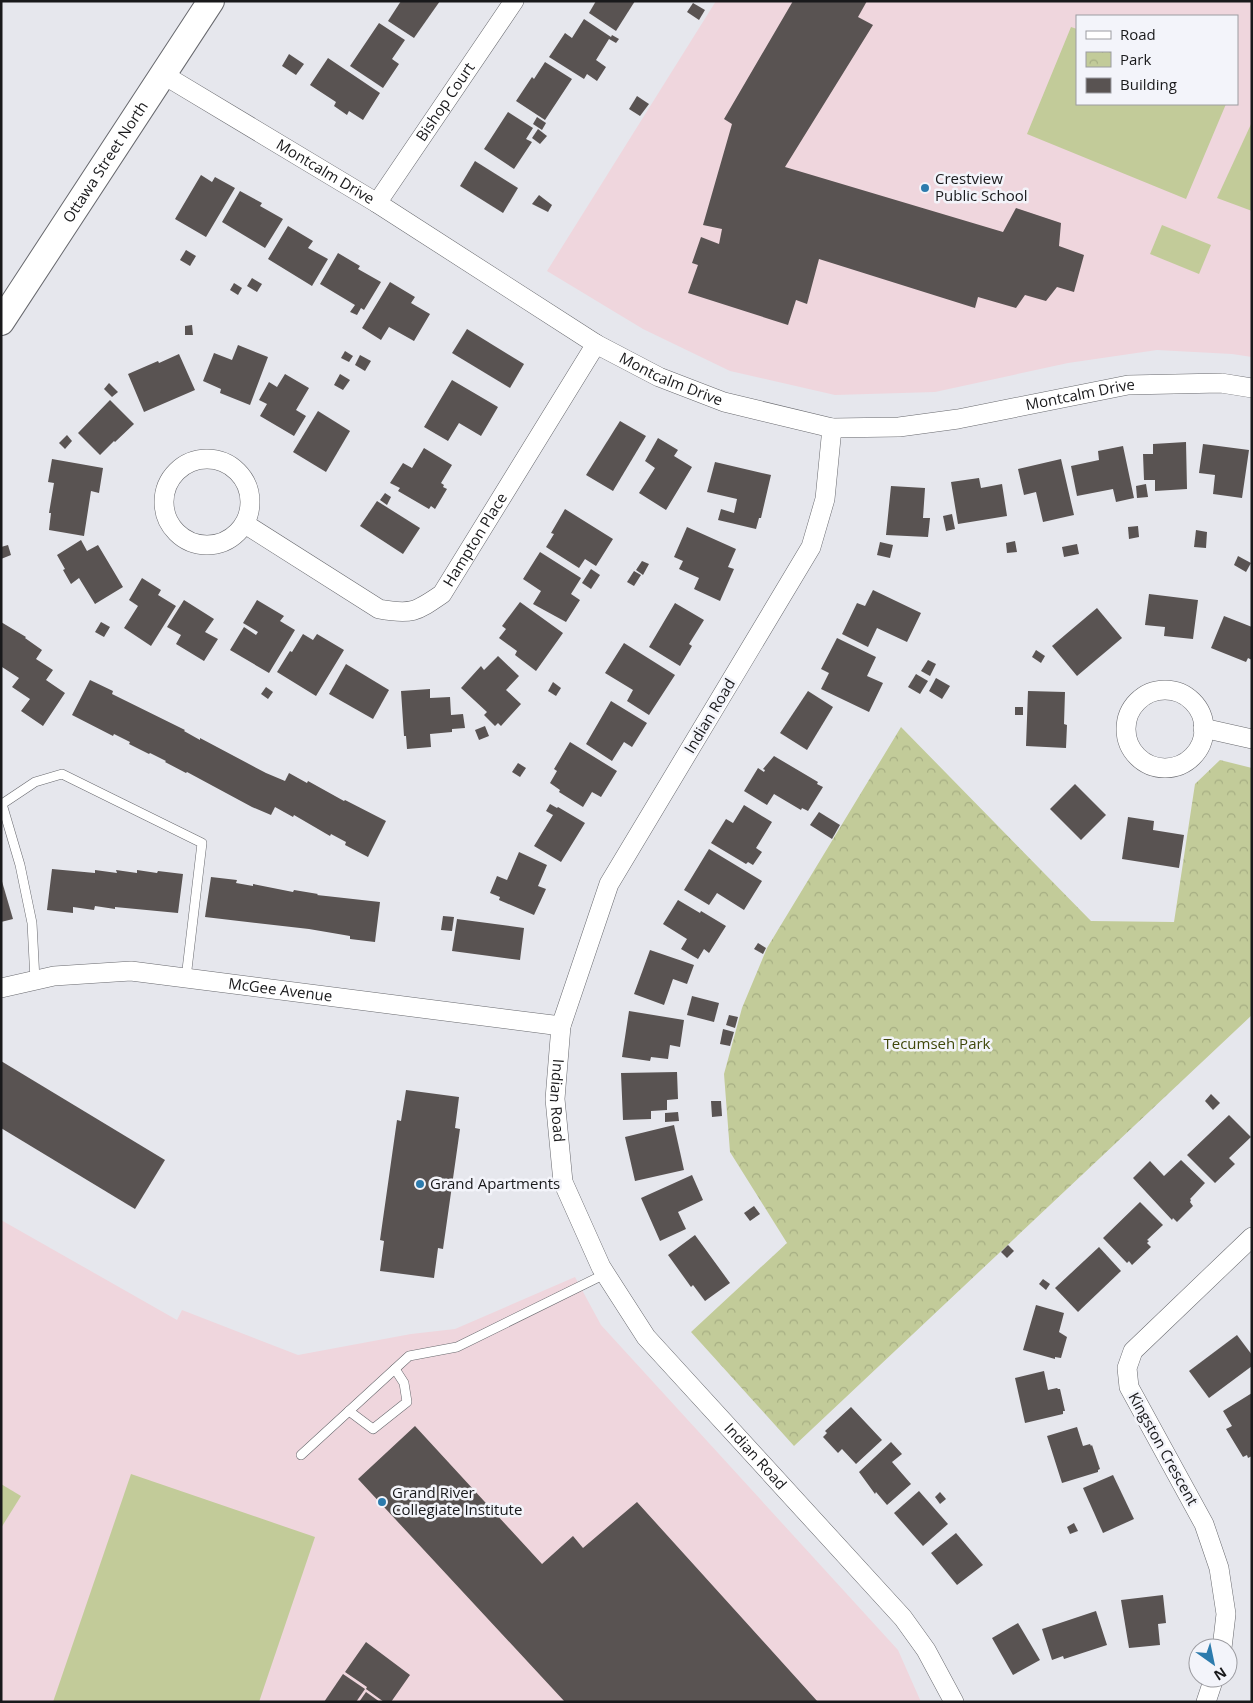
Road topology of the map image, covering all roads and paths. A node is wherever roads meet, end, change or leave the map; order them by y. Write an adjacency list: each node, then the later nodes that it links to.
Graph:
1 (211, 1): 3 (main road, Ottawa Street North)
2 (514, 1): 4 (street, Bishop Court)
3 (164, 75): 4 (street, Montcalm Drive); 5 (main road, Ottawa Street North)
4 (377, 203): 6 (street, Montcalm Drive)
5 (1, 322)
6 (596, 344): 8 (street, Montcalm Drive); 9 (street, Hampton Place)
7 (1252, 388): 8 (street, Montcalm Drive)
8 (832, 428): 16 (street, Indian Road)
9 (245, 524): 9 (street)
10 (1203, 728): 10 (street); 11 (street)
11 (1252, 740)
12 (2, 804): 13 (lane); 14 (lane)
13 (186, 978): 14 (street, McGee Avenue); 16 (street, McGee Avenue)
14 (35, 980): 15 (street, McGee Avenue)
15 (1, 988)
16 (561, 1026): 18 (street, Indian Road)
17 (1252, 1237): 22 (street, Kingston Crescent)
18 (605, 1274): 19 (lane); 24 (street, Indian Road)
19 (395, 1369): 20 (lane); 20 (lane)
20 (349, 1411): 21 (lane)
21 (301, 1455)
22 (1223, 1638)
23 (1211, 1688): 25 (street)
24 (954, 1702)
25 (1206, 1702)

